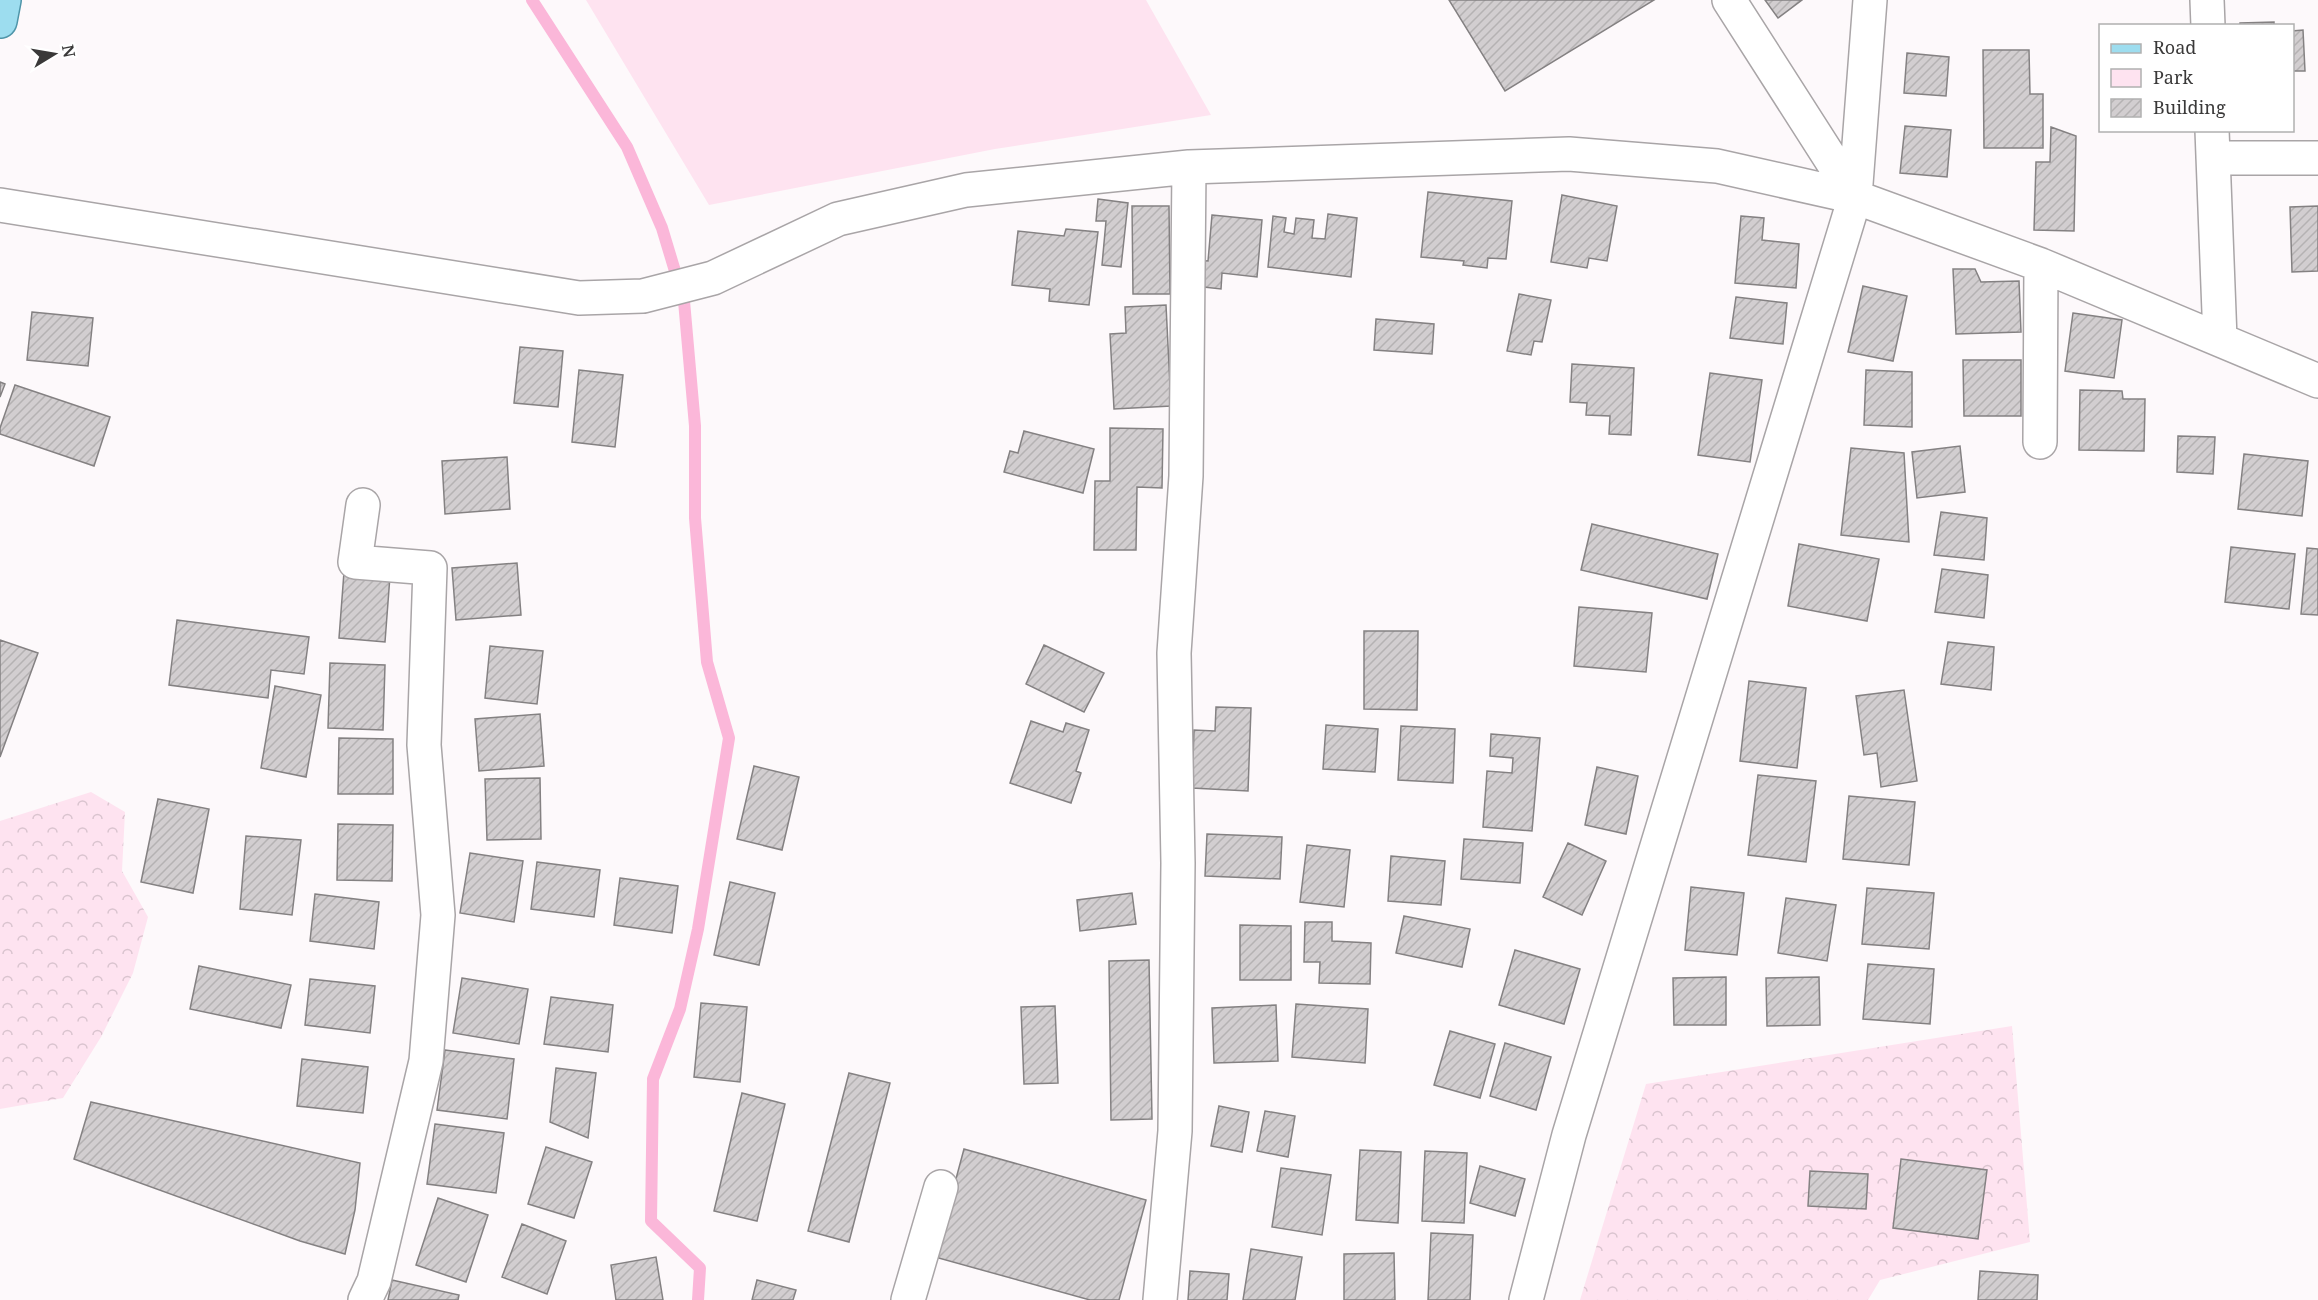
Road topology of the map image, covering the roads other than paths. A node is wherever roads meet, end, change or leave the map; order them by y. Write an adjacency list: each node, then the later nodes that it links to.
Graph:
1 (4, 0): 5 (main road)
2 (1729, 0): 10 (street)
3 (1870, 0): 10 (street)
4 (2207, 0): 6 (street)
5 (0, 21)
6 (2208, 24)
7 (2212, 144): 8 (street); 13 (street)
8 (2318, 158)
9 (1189, 167): 10 (street); 11 (street); 20 (street)
10 (1855, 197): 12 (street); 21 (street)
11 (0, 205)
12 (2041, 265): 13 (street); 15 (street)
13 (2220, 339): 14 (street)
14 (2318, 381)
15 (2040, 442)
16 (363, 505): 18 (street)
17 (941, 1187): 19 (street)
18 (365, 1300)
19 (909, 1300)
20 (1160, 1300)
21 (1526, 1300)

